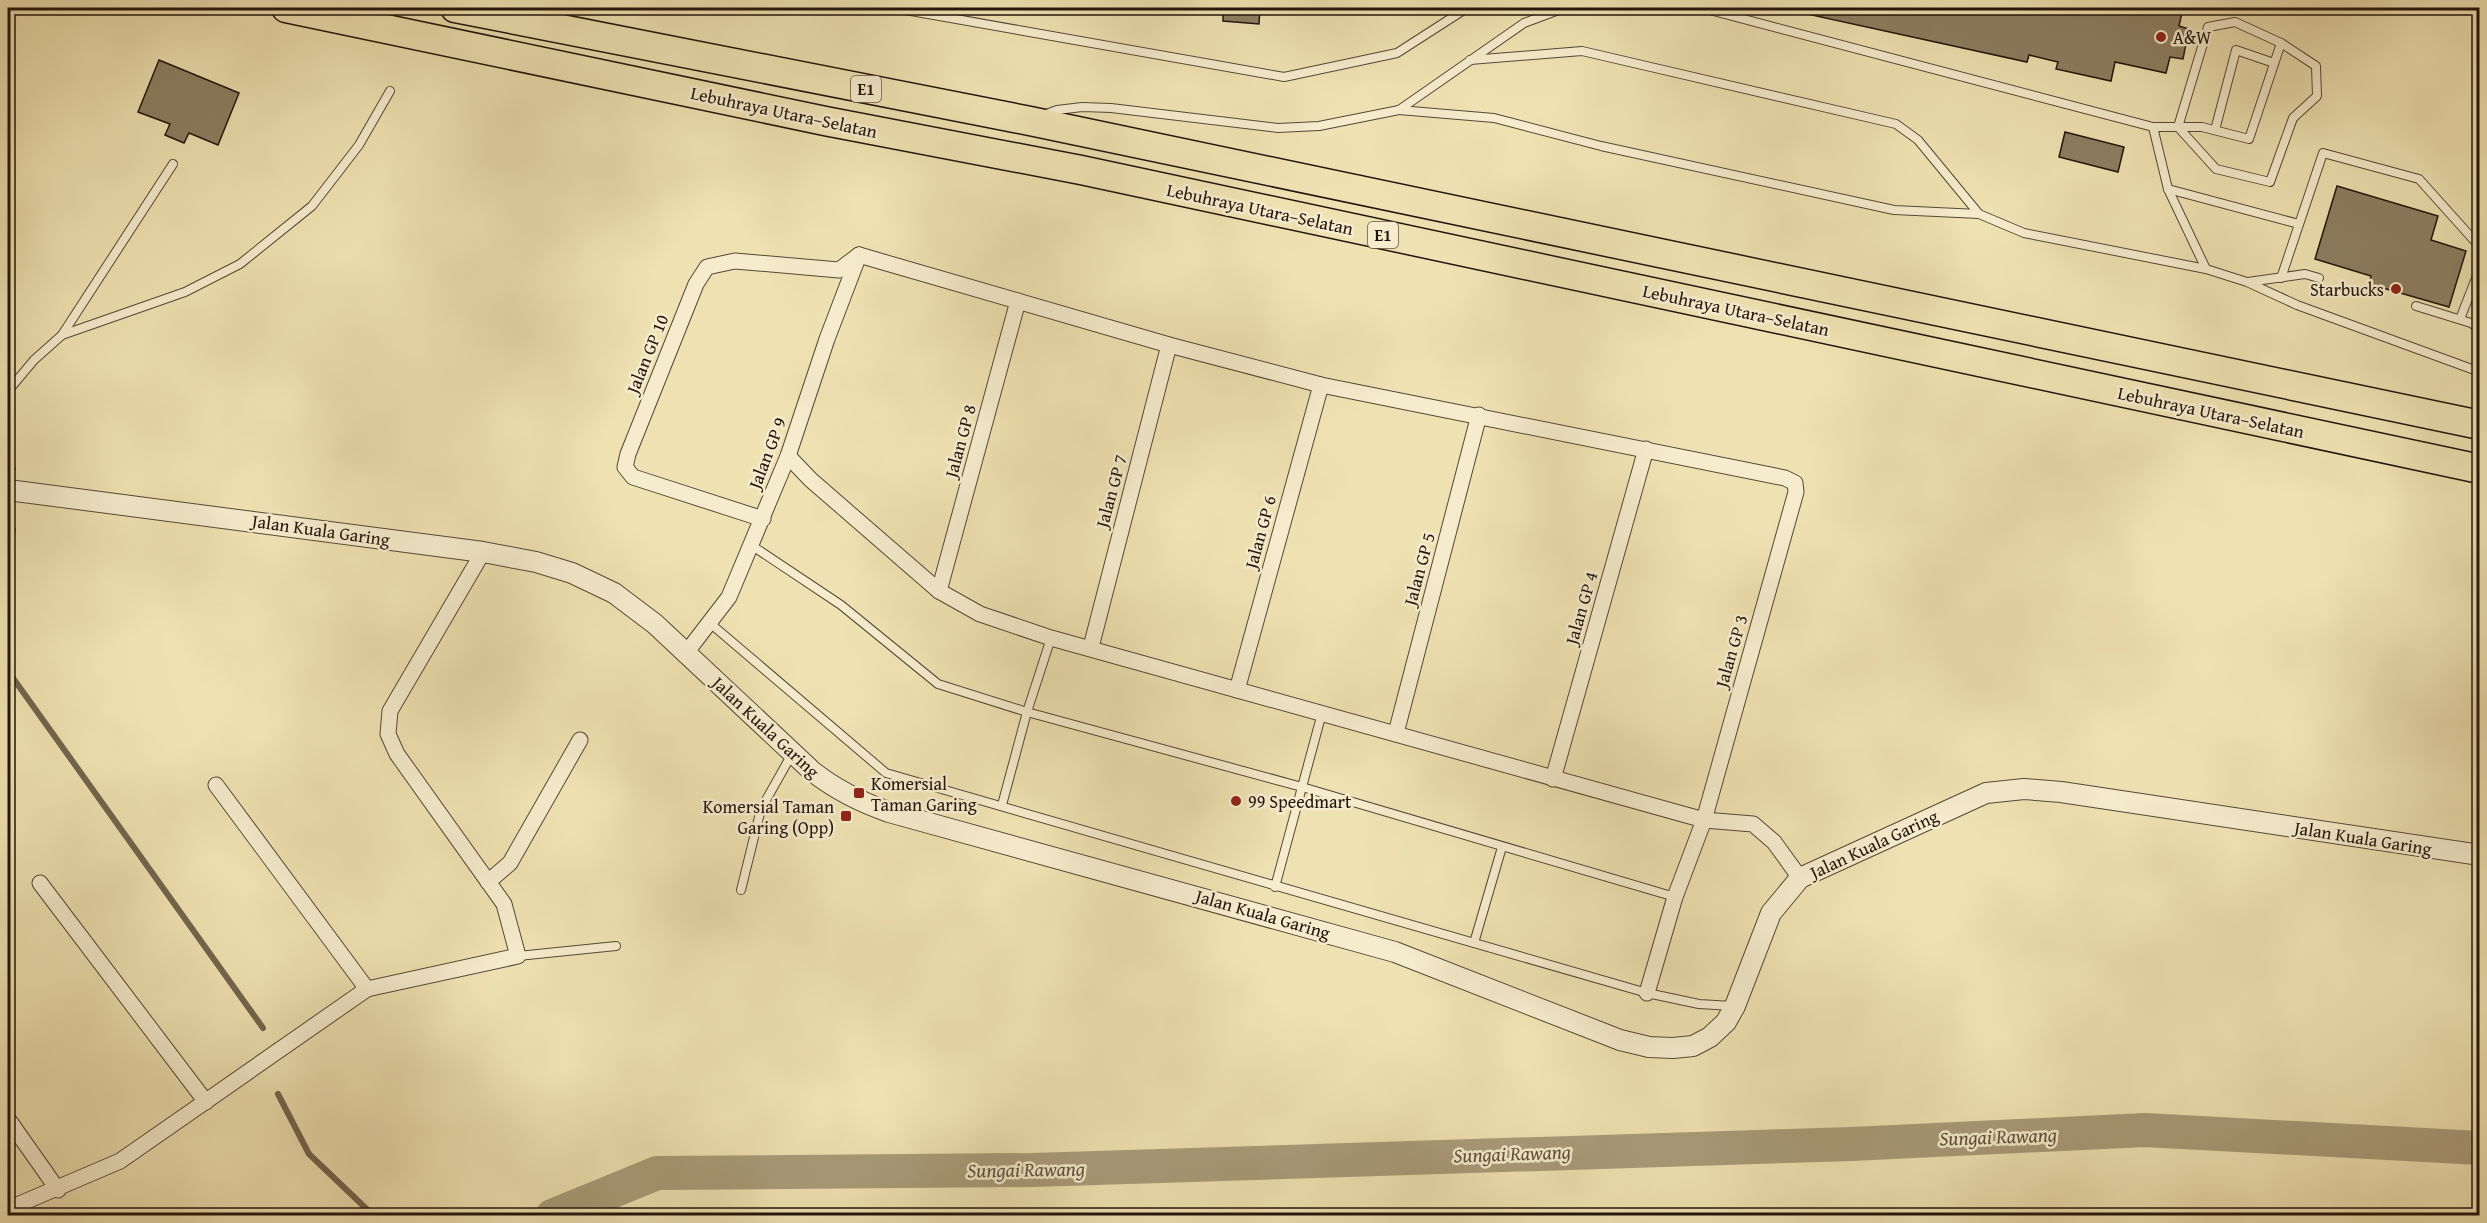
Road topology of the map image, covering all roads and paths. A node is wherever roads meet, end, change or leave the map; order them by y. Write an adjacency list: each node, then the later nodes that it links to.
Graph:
1 (286, 8): 40 (highway, Lebuhraya Utara–Selatan / E1)
2 (455, 8): 12 (highway, Lebuhraya Utara–Selatan / E1)
3 (894, 8): 4 (lane)
4 (1467, 8)
5 (1564, 8): 8 (lane)
6 (1702, 8): 13 (lane)
7 (2282, 43): 9 (lane); 14 (lane); 14 (lane)
8 (1470, 60): 11 (lane); 18 (lane)
9 (2274, 63): 15 (lane); 15 (lane)
10 (390, 91): 31 (lane)
11 (1399, 110): 12 (lane); 18 (lane)
12 (1030, 121): 37 (highway, Lebuhraya Utara–Selatan / E1)
13 (2153, 127): 14 (lane); 17 (lane)
14 (2178, 127): 15 (lane)
15 (2215, 130)
16 (173, 164): 31 (lane)
17 (2168, 189): 19 (lane); 23 (lane)
18 (1979, 214): 23 (lane)
19 (2299, 224): 20 (lane); 24 (lane)
20 (2480, 247)
21 (859, 255): 27 (street); 39 (street, Jalan GP 9); 42 (street, Jalan GP 10)
22 (2480, 268): 29 (lane)
23 (2206, 269): 26 (lane)
24 (2281, 278): 25 (lane); 26 (lane)
25 (2319, 278)
26 (2247, 282): 33 (lane)
27 (1018, 301): 32 (street); 45 (street, Jalan GP 8)
28 (2416, 306): 29 (lane)
29 (2460, 320): 30 (lane)
30 (2480, 329)
31 (62, 335): 35 (lane)
32 (1169, 345): 34 (street); 48 (street, Jalan GP 7)
33 (2480, 372)
34 (1321, 385): 36 (street); 50 (street, Jalan GP 6)
35 (8, 392)
36 (1479, 415): 38 (street); 53 (street, Jalan GP 5)
37 (2480, 425)
38 (1646, 449): 56 (street, Jalan GP 4); 60 (street, Jalan GP 3)
39 (788, 456): 42 (street, Jalan GP 9); 45 (street)
40 (2480, 469)
41 (8, 490): 44 (street, Jalan Kuala Garing)
42 (763, 519): 43 (street, Jalan GP 9)
43 (751, 545): 46 (street, Jalan GP 9); 51 (lane)
44 (483, 552): 49 (street, Jalan Kuala Garing); 64 (street)
45 (939, 591): 47 (street)
46 (711, 624): 49 (street, Jalan GP 9); 59 (lane)
47 (1051, 638): 48 (street); 51 (lane)
48 (1090, 647): 50 (street)
49 (686, 653): 55 (street, Jalan Kuala Garing)
50 (1237, 690): 52 (street)
51 (1027, 712): 58 (lane); 59 (lane)
52 (1323, 712): 53 (street); 58 (lane)
53 (1396, 733): 56 (street)
54 (580, 740): 64 (street)
55 (792, 754): 67 (lane); 74 (street, Jalan Kuala Garing)
56 (1553, 778): 60 (street)
57 (216, 785): 72 (street)
58 (1302, 787): 61 (lane); 66 (lane)
59 (1002, 805): 66 (lane)
60 (1704, 820): 63 (street); 68 (street, Jalan GP 3)
61 (1502, 847): 68 (lane); 69 (lane)
62 (2480, 855): 63 (street, Jalan Kuala Garing)
63 (1800, 878): 74 (street, Jalan Kuala Garing)
64 (488, 882): 71 (street)
65 (40, 883): 75 (street)
66 (1275, 887): 69 (lane)
67 (741, 890)
68 (1675, 897): 73 (street, Jalan GP 3)
69 (1474, 943): 73 (lane)
70 (616, 946): 71 (lane)
71 (518, 956): 72 (street)
72 (367, 989): 75 (street)
73 (1647, 993): 74 (lane)
74 (1735, 1006)
75 (206, 1102): 77 (street)
76 (8, 1119): 77 (street)
77 (58, 1190): 78 (street)
78 (8, 1209)

